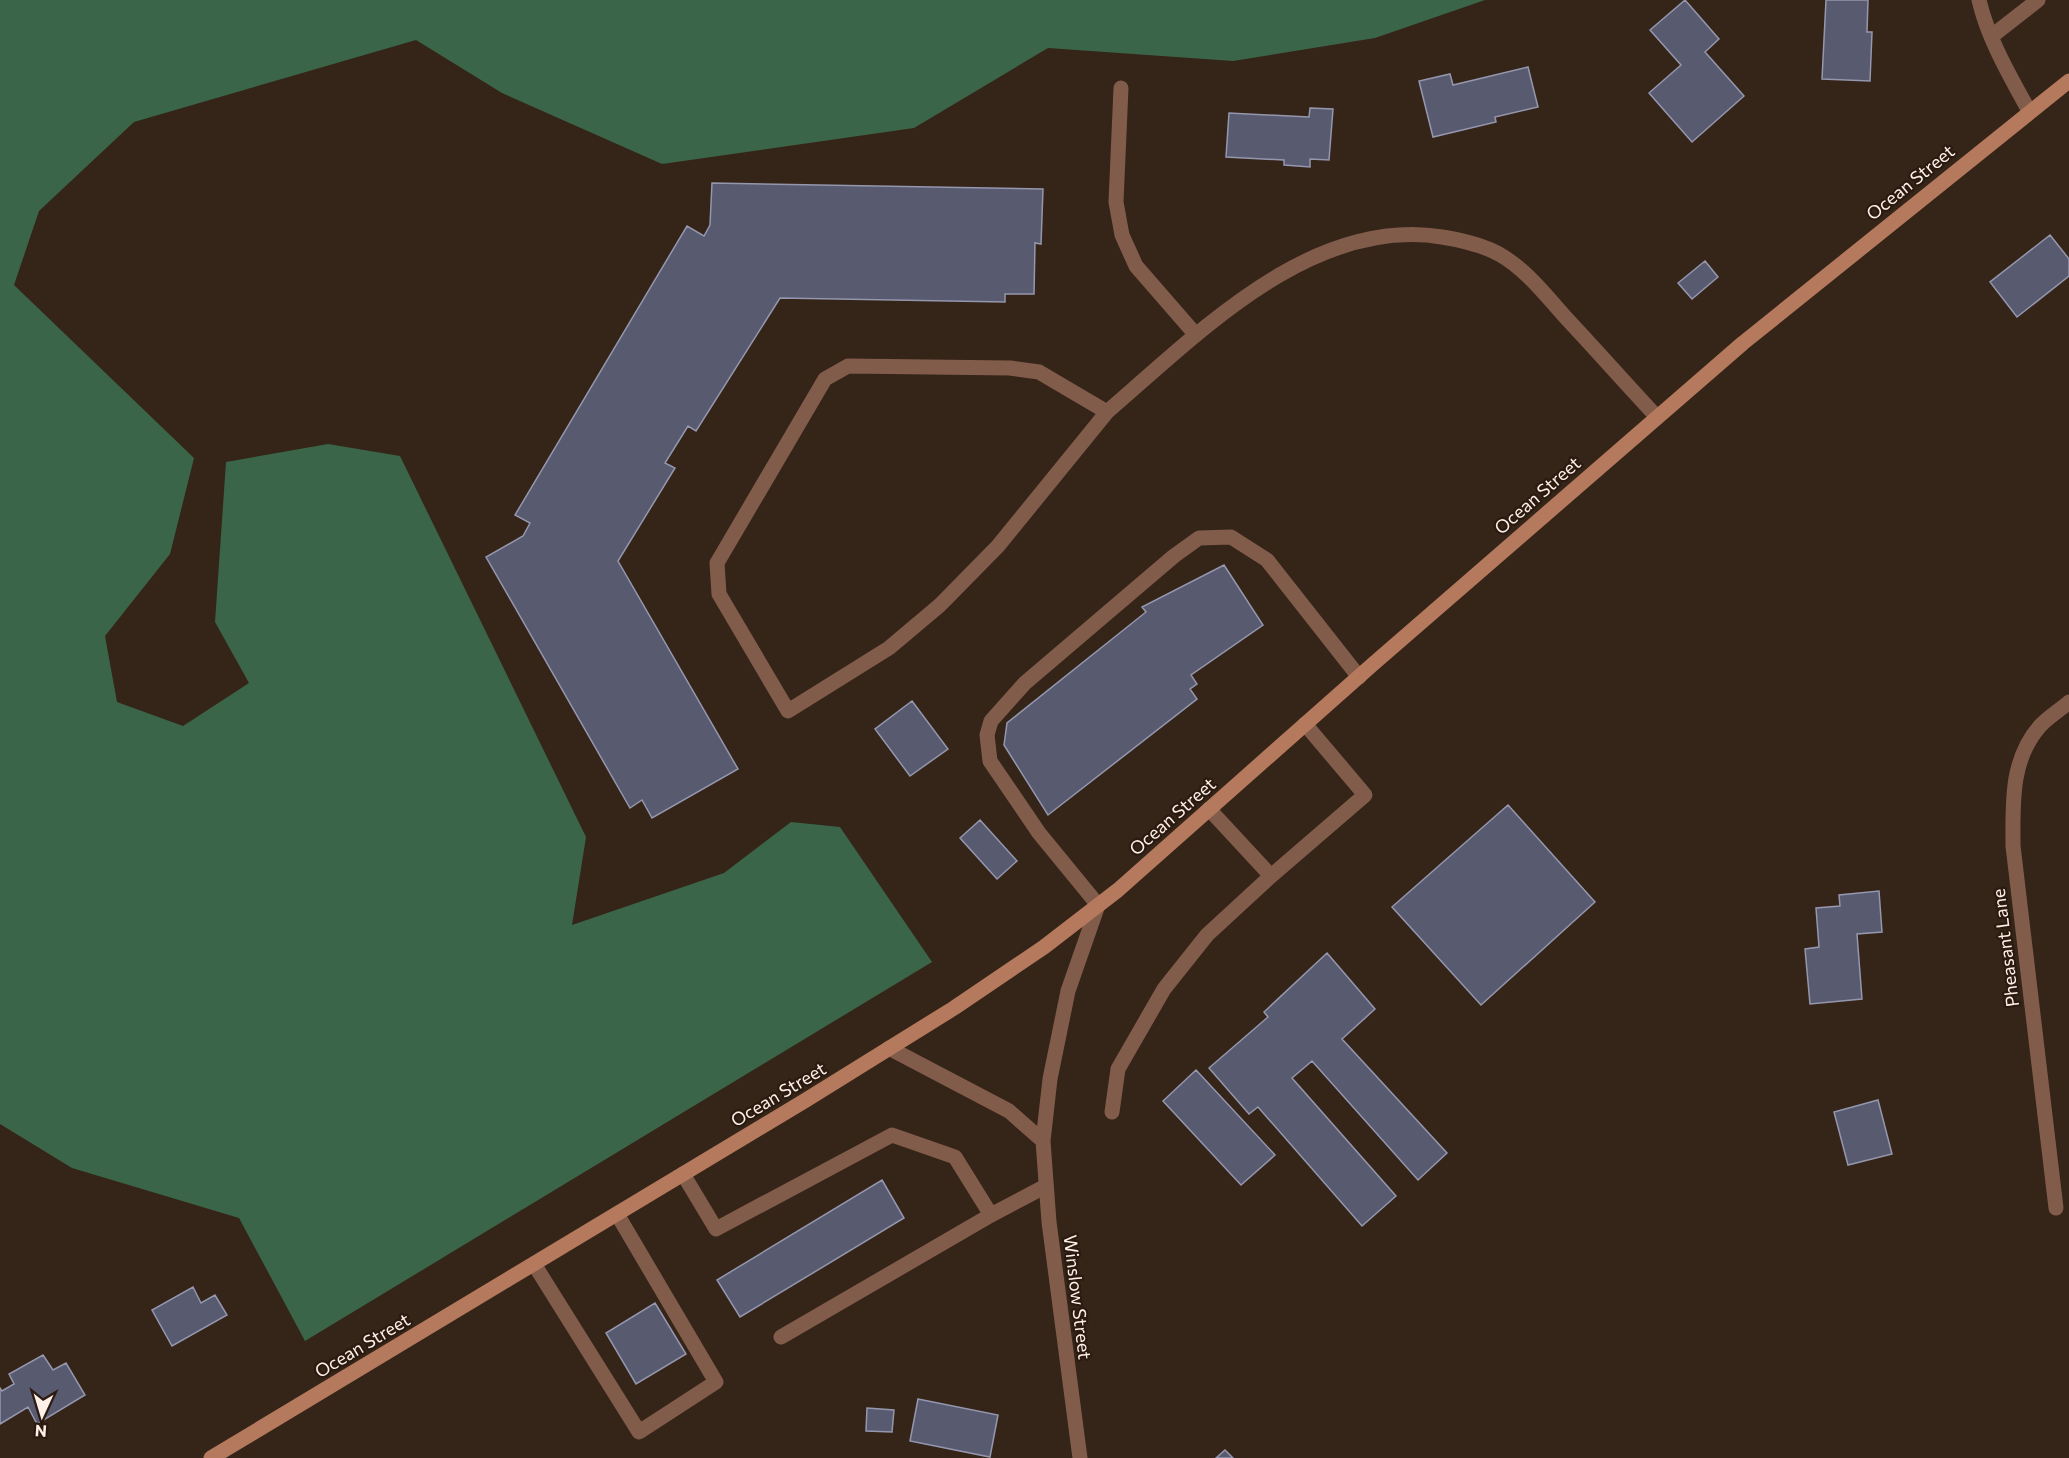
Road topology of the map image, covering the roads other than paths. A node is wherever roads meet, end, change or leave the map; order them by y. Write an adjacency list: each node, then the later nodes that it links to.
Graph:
1 (1979, 0): 3 (street)
2 (2038, 0): 3 (street)
3 (1992, 36): 6 (street)
4 (2069, 81): 6 (main road, Ocean Street)
5 (1121, 88): 7 (street)
6 (2029, 111): 9 (main road, Ocean Street)
7 (1196, 335): 8 (street); 9 (street)
8 (1107, 412): 8 (street)
9 (1657, 417): 10 (main road, Ocean Street)
10 (1359, 677): 12 (main road, Ocean Street); 15 (street)
11 (2069, 702): 21 (street, Pheasant Lane)
12 (1305, 724): 13 (main road, Ocean Street); 14 (street)
13 (1209, 809): 14 (street); 15 (main road, Ocean Street)
14 (1271, 876): 17 (street)
15 (1098, 905): 16 (main road, Ocean Street); 18 (street, Winslow Street)
16 (890, 1048): 18 (street); 19 (main road, Ocean Street)
17 (1112, 1112)
18 (1043, 1141): 20 (street, Winslow Street)
19 (683, 1174): 22 (main road, Ocean Street); 23 (street)
20 (1046, 1186): 23 (street); 27 (street, Winslow Street)
21 (2056, 1208)
22 (617, 1214): 24 (main road, Ocean Street); 24 (street)
23 (991, 1215): 25 (street)
24 (534, 1264): 26 (main road, Ocean Street)
25 (781, 1337)
26 (211, 1458)
27 (1080, 1458)

